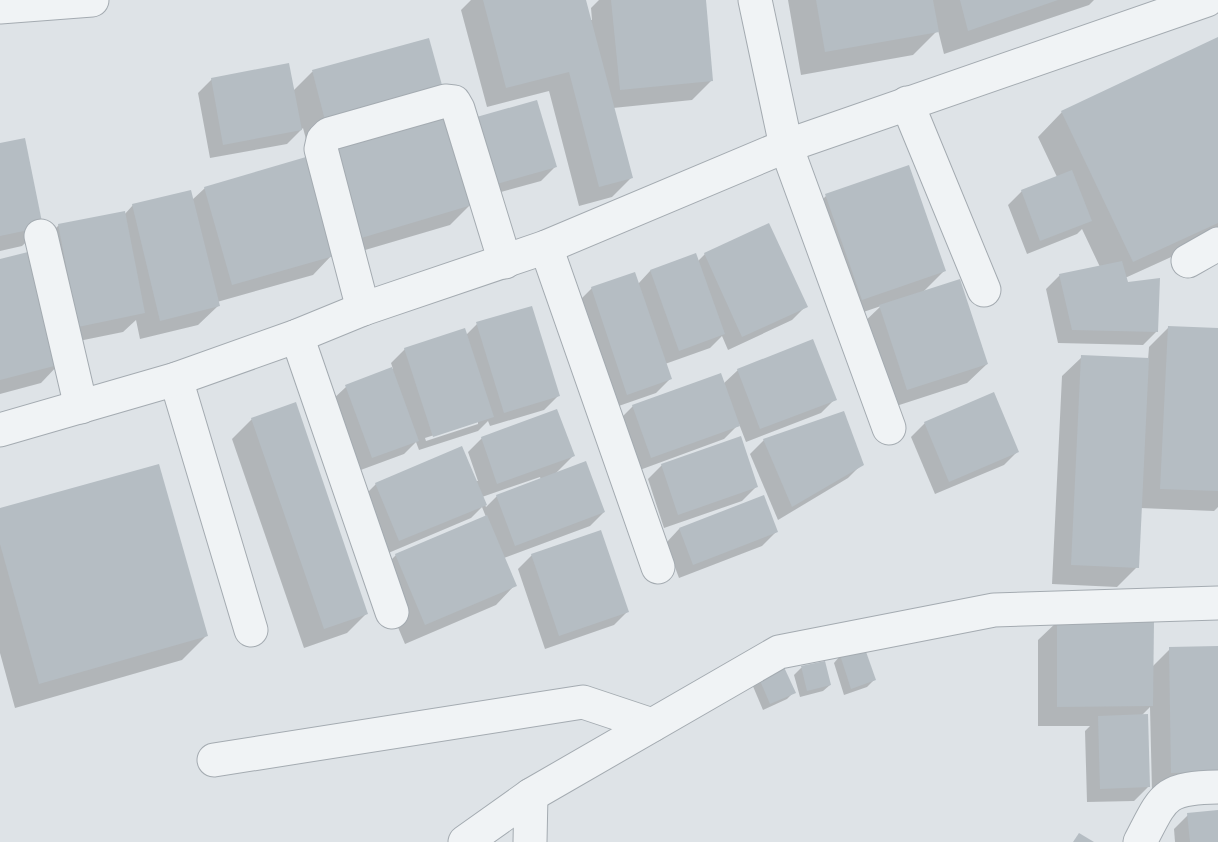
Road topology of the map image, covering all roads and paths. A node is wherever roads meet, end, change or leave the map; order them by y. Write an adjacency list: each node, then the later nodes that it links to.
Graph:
1 (92, 0): 4 (street)
2 (756, 0): 7 (street)
3 (1197, 2): 5 (street)
4 (0, 7)
5 (1152, 9): 6 (street)
6 (907, 103): 7 (street); 13 (street)
7 (786, 146): 10 (street); 18 (street)
8 (41, 236): 17 (street)
9 (1218, 244): 11 (street)
10 (546, 247): 12 (street); 20 (street)
11 (1188, 261)
12 (505, 262): 14 (street); 14 (street)
13 (984, 290)
14 (363, 309): 15 (street)
15 (297, 336): 16 (street); 22 (street)
16 (176, 380): 17 (street); 23 (street)
17 (81, 407): 19 (street)
18 (889, 428)
19 (0, 430)
20 (658, 567)
21 (1218, 603): 24 (street)
22 (392, 612)
23 (251, 630)
24 (652, 725): 25 (street); 27 (street)
25 (214, 760)
26 (1218, 787): 30 (street)
27 (531, 795): 28 (street); 29 (street)
28 (465, 842)
29 (530, 842)
30 (1140, 842)

